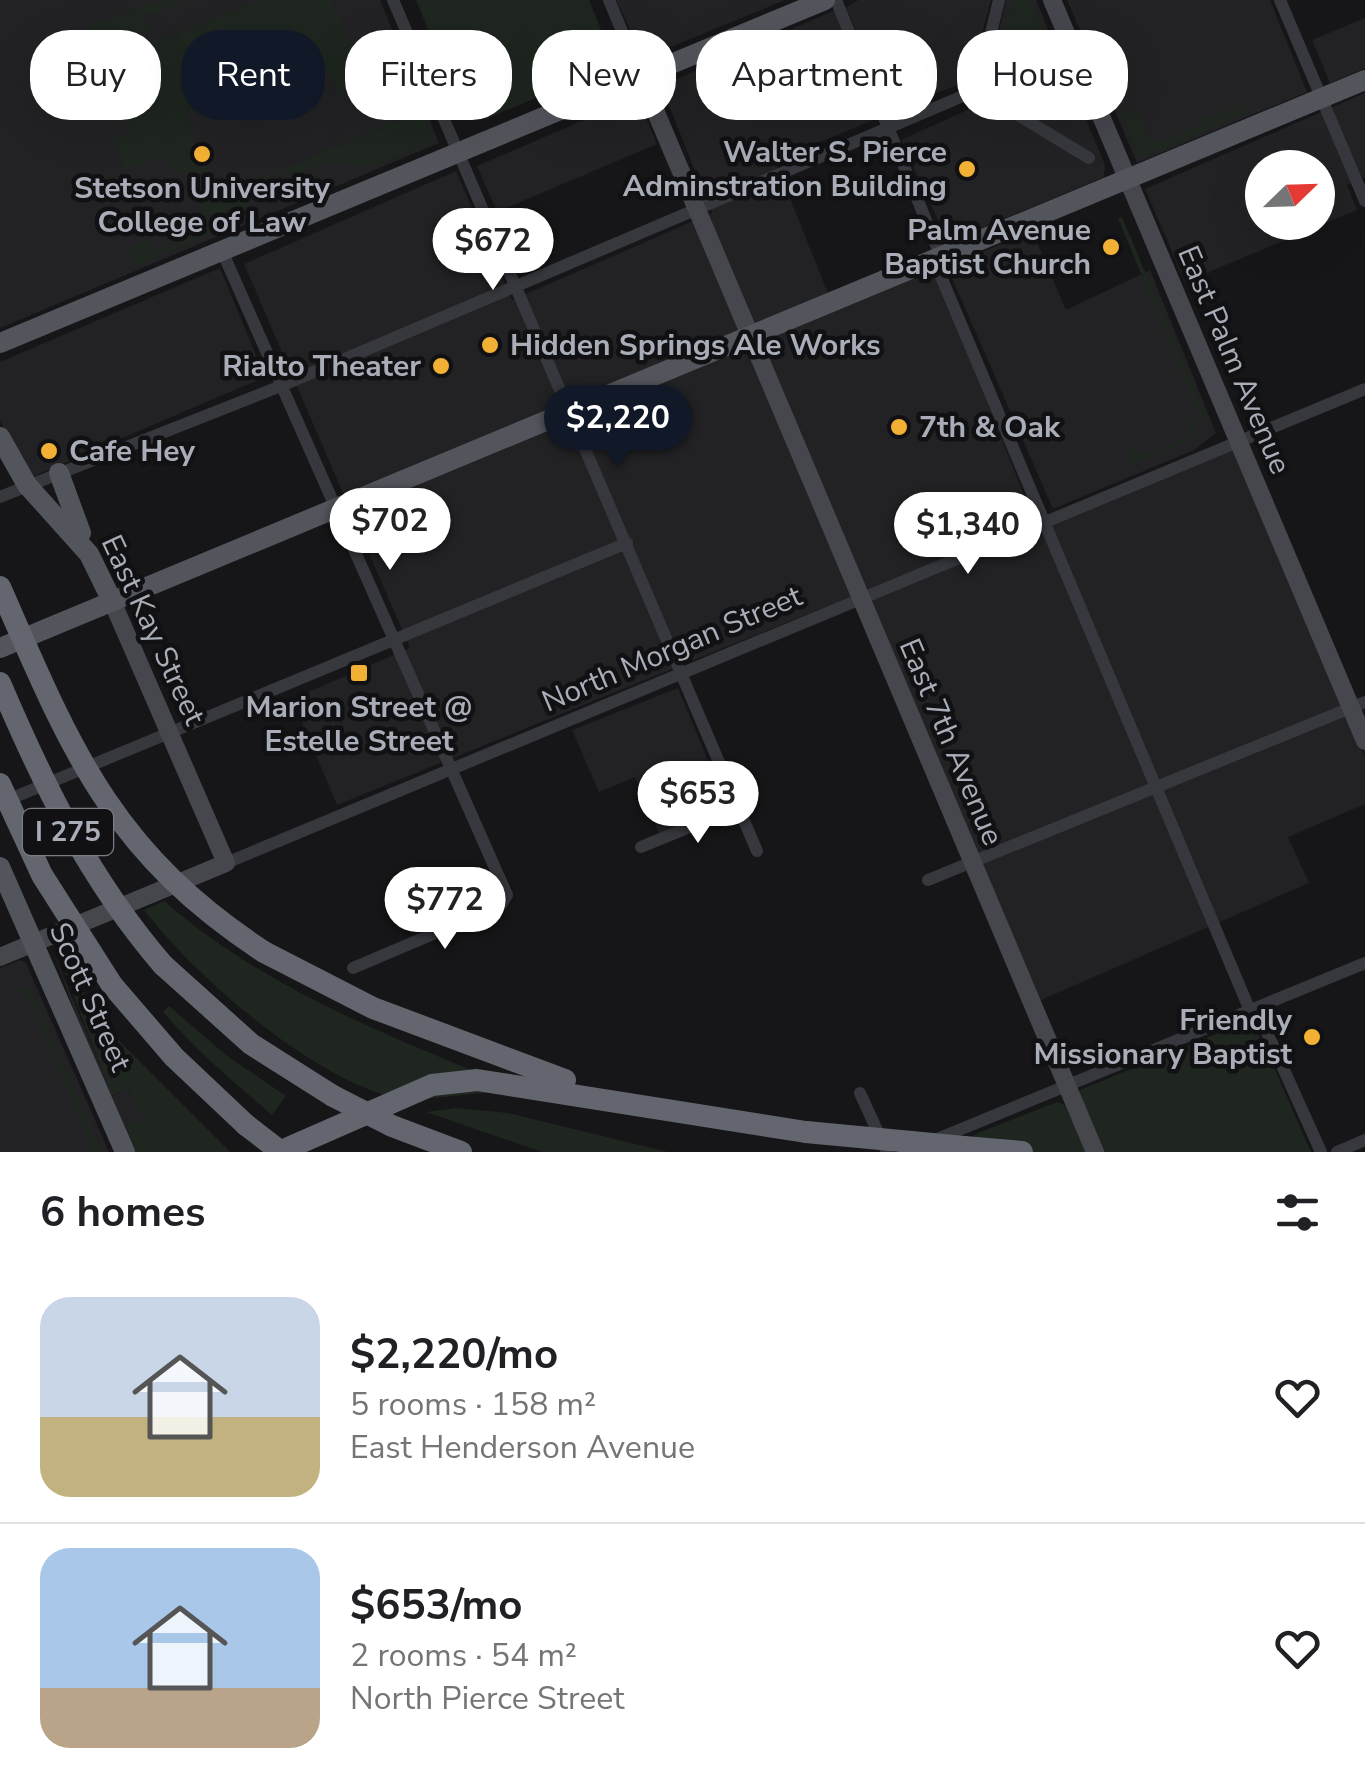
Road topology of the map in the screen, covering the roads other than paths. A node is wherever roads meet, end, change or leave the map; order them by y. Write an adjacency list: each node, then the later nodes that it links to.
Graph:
1 (393, 0): 18 (street)
2 (609, 0): 8 (street)
3 (824, 0): 10 (main road)
4 (836, 0): 17 (street)
5 (999, 0): 9 (street)
6 (1052, 0): 20 (street, East Palm Avenue)
7 (1280, 0): 12 (street)
8 (621, 30)
9 (992, 30)
10 (676, 62)
11 (1365, 80): 12 (main road)
12 (1322, 98): 20 (main road); 21 (street)
13 (957, 99): 17 (street)
14 (540, 120): 18 (main road)
15 (659, 120): 22 (street, East 7th Avenue)
16 (1026, 120): 19 (street)
17 (890, 128): 22 (street); 24 (street)
18 (457, 155): 23 (main road); 25 (street)
19 (1089, 158)
20 (1126, 178): 24 (main road); 32 (street, East Palm Avenue)
21 (1365, 201)
22 (697, 208): 25 (street); 26 (street, East 7th Avenue)
23 (222, 252): 27 (main road); 28 (street)
24 (938, 259): 26 (main road); 37 (street)
25 (514, 285): 28 (street); 30 (street)
26 (751, 338): 30 (main road); 42 (street, East 7th Avenue)
27 (0, 343)
28 (282, 386): 33 (street); 36 (street)
29 (1365, 389): 32 (street, North Morgan Street)
30 (571, 413): 36 (main road); 38 (street)
31 (0, 437): 34 (main road, East Kay Street)
32 (1238, 442): 37 (street, North Morgan Street); 47 (street, East Palm Avenue)
33 (58, 473): 34 (street); 39 (main road)
34 (28, 485): 35 (street); 39 (main road, East Kay Street)
35 (0, 497)
36 (338, 510): 41 (main road); 43 (street)
37 (1044, 522): 42 (street, North Morgan Street); 52 (street)
38 (626, 543): 43 (street); 45 (street)
39 (89, 554): 41 (main road, East Kay Street)
40 (0, 587): 68 (highway, bridge)
41 (112, 601): 44 (main road); 48 (street, East Kay Street)
42 (860, 601): 45 (street, North Morgan Street); 57 (street, East 7th Avenue)
43 (395, 638): 48 (street); 50 (street)
44 (0, 648)
45 (683, 674): 50 (street, North Morgan Street); 54 (street)
46 (0, 683): 72 (highway, I 275, bridge)
47 (1358, 705): 49 (street, East Palm Avenue); 52 (street)
48 (169, 734): 53 (street); 58 (street, East Kay Street)
49 (1365, 742)
50 (453, 771): 58 (street, North Morgan Street); 64 (street)
51 (0, 784): 71 (highway, I 275, bridge)
52 (1157, 790): 57 (street); 65 (street)
53 (0, 803)
54 (738, 807): 55 (street); 56 (street)
55 (641, 847)
56 (756, 851)
57 (972, 862): 60 (street); 66 (street, East 7th Avenue)
58 (226, 863): 61 (street, North Morgan Street)
59 (0, 866): 61 (main road, Scott Street)
60 (928, 880)
61 (33, 943): 62 (street, North Morgan Street); 70 (main road, Scott Street)
62 (0, 957)
63 (1365, 964): 65 (street)
64 (354, 968)
65 (1254, 1011): 66 (street); 77 (street)
66 (1066, 1088): 74 (street); 76 (street, East 7th Avenue)
67 (860, 1094): 73 (street)
68 (660, 1108): 71 (highway); 75 (highway, bridge)
69 (1365, 1140): 78 (street)
70 (125, 1152)
71 (280, 1152)
72 (461, 1152)
73 (887, 1152)
74 (907, 1152)
75 (1022, 1152)
76 (1095, 1152)
77 (1322, 1152)
78 (1337, 1152)

